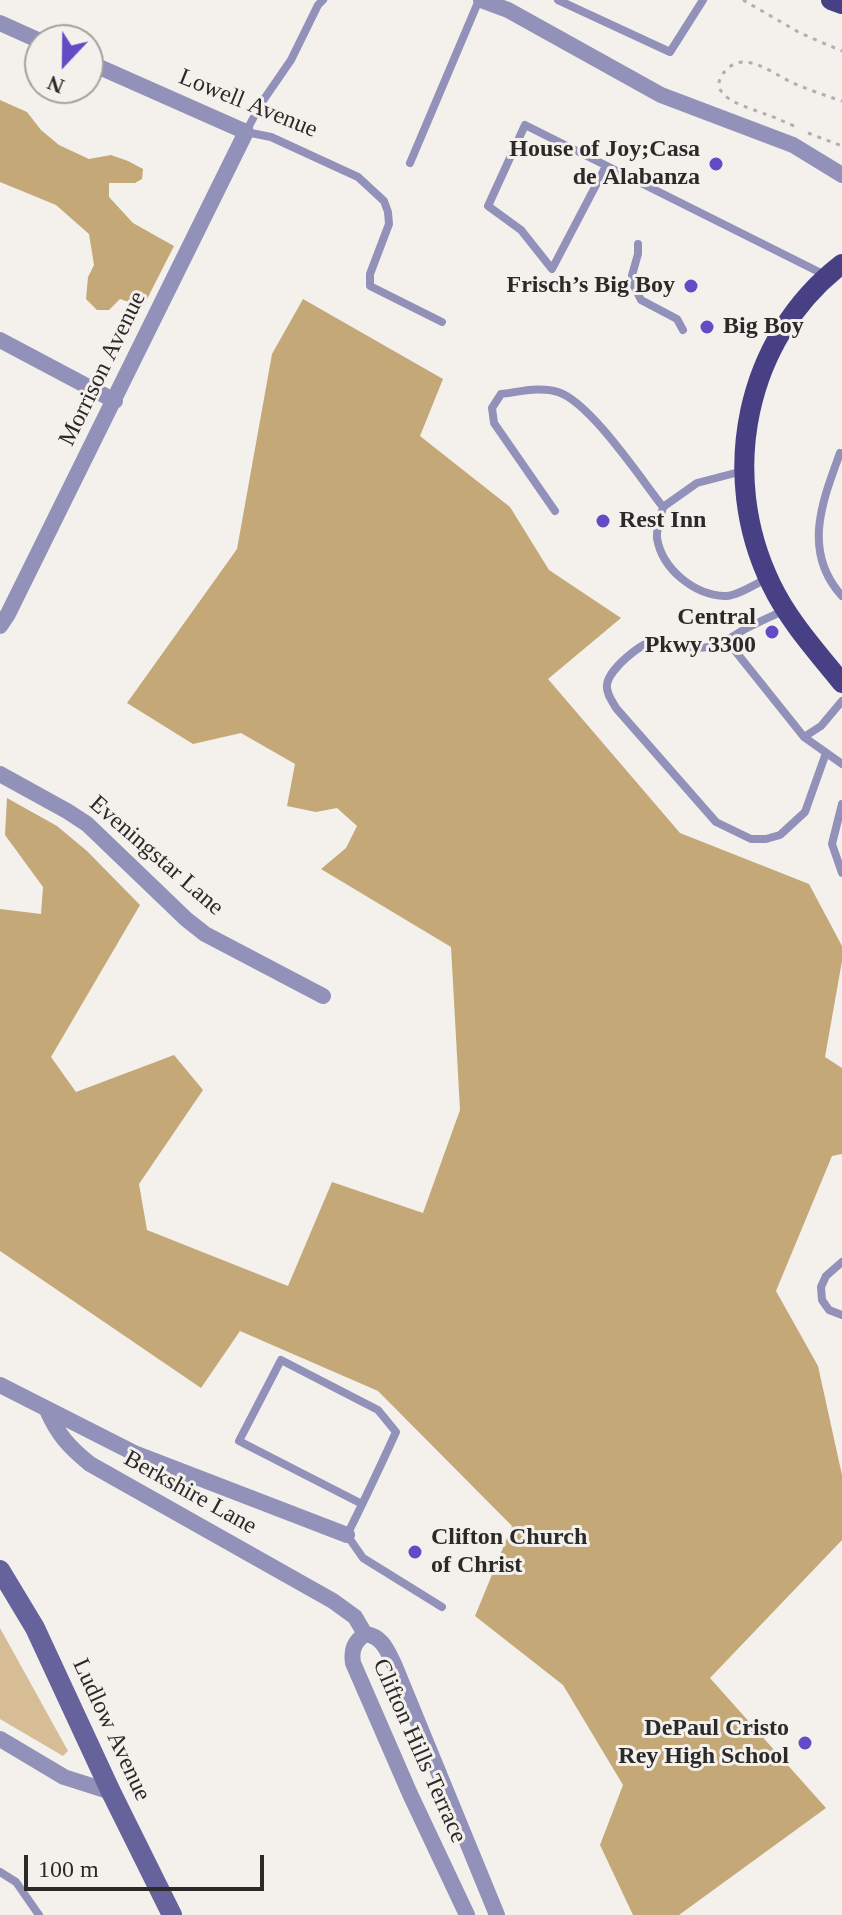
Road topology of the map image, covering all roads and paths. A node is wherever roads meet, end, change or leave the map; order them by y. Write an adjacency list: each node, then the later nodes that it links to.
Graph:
1 (323, 0): 15 (lane)
2 (480, 0): 8 (street); 18 (lane)
3 (558, 0): 4 (lane)
4 (703, 0)
5 (743, 0): 11 (path)
6 (831, 0): 7 (main road)
7 (842, 4)
8 (511, 5): 20 (street)
9 (0, 23): 10 (street)
10 (24, 34)
11 (842, 51)
12 (104, 69): 15 (street, Lowell Avenue)
13 (842, 101): 14 (path)
14 (796, 128)
15 (246, 132): 23 (lane, Lowell Avenue); 26 (street, Morrison Avenue)
16 (808, 133): 17 (path)
17 (842, 146)
18 (410, 163)
19 (606, 166): 19 (lane); 22 (lane)
20 (842, 175)
21 (638, 244): 24 (lane)
22 (835, 270): 28 (main road)
23 (442, 322)
24 (683, 330)
25 (0, 340): 26 (street)
26 (115, 401): 34 (street, Morrison Avenue)
27 (840, 453): 32 (lane)
28 (744, 471): 29 (lane); 31 (main road)
29 (663, 507): 30 (lane); 31 (lane)
30 (555, 511)
31 (768, 578): 33 (main road)
32 (842, 596)
33 (786, 609): 35 (lane); 36 (main road)
34 (3, 617)
35 (728, 642): 38 (lane); 39 (lane)
36 (842, 683)
37 (842, 701): 38 (lane)
38 (804, 737): 39 (lane)
39 (826, 753): 40 (lane)
40 (842, 764)
41 (0, 774): 44 (street, Eveningstar Lane)
42 (842, 804): 43 (lane)
43 (842, 873)
44 (323, 996)
45 (842, 1262): 46 (lane)
46 (842, 1315)
47 (0, 1385): 48 (street)
48 (47, 1410): 50 (street); 53 (street, Berkshire Lane)
49 (362, 1504): 49 (lane); 50 (lane)
50 (347, 1535): 52 (lane)
51 (0, 1570): 55 (main road, Ludlow Avenue)
52 (442, 1607)
53 (365, 1634): 59 (street, Clifton Hills Terrace); 60 (street, Clifton Hills Terrace)
54 (0, 1739): 55 (street)
55 (111, 1792): 58 (main road, Ludlow Avenue)
56 (0, 1872): 57 (lane)
57 (39, 1915)
58 (172, 1915)
59 (467, 1915)
60 (497, 1915)

